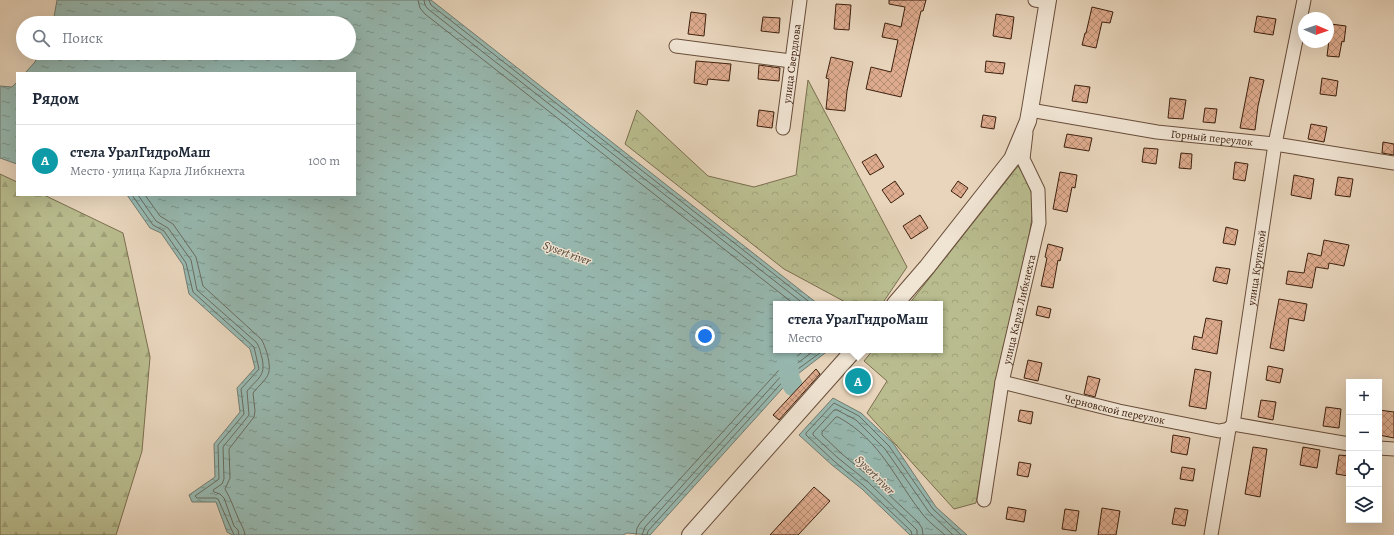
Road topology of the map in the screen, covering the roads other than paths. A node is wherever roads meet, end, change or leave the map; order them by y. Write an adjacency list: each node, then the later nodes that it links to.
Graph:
1 (800, 0): 5 (street, улица Свердлова)
2 (1304, 0): 8 (street, улица Крупской)
3 (1044, 1): 6 (street, улица Карла Либкнехта)
4 (676, 46): 5 (street)
5 (791, 61): 7 (street, улица Свердлова)
6 (1029, 116): 8 (street, Горный переулок); 10 (street, улица Карла Либкнехта); 12 (street, улица Карла Либкнехта)
7 (783, 128)
8 (1275, 144): 9 (street, Горный переулок); 13 (street, улица Крупской)
9 (1394, 163)
10 (897, 301)
11 (851, 353): 18 (street)
12 (1002, 382): 13 (street, Черновской переулок); 17 (street, улица Карла Либкнехта)
13 (1231, 426): 14 (street, Черновской переулок); 19 (street, улица Крупской)
14 (1346, 444)
15 (1382, 448): 16 (street)
16 (1394, 449)
17 (984, 500)
18 (690, 535)
19 (1211, 535)

